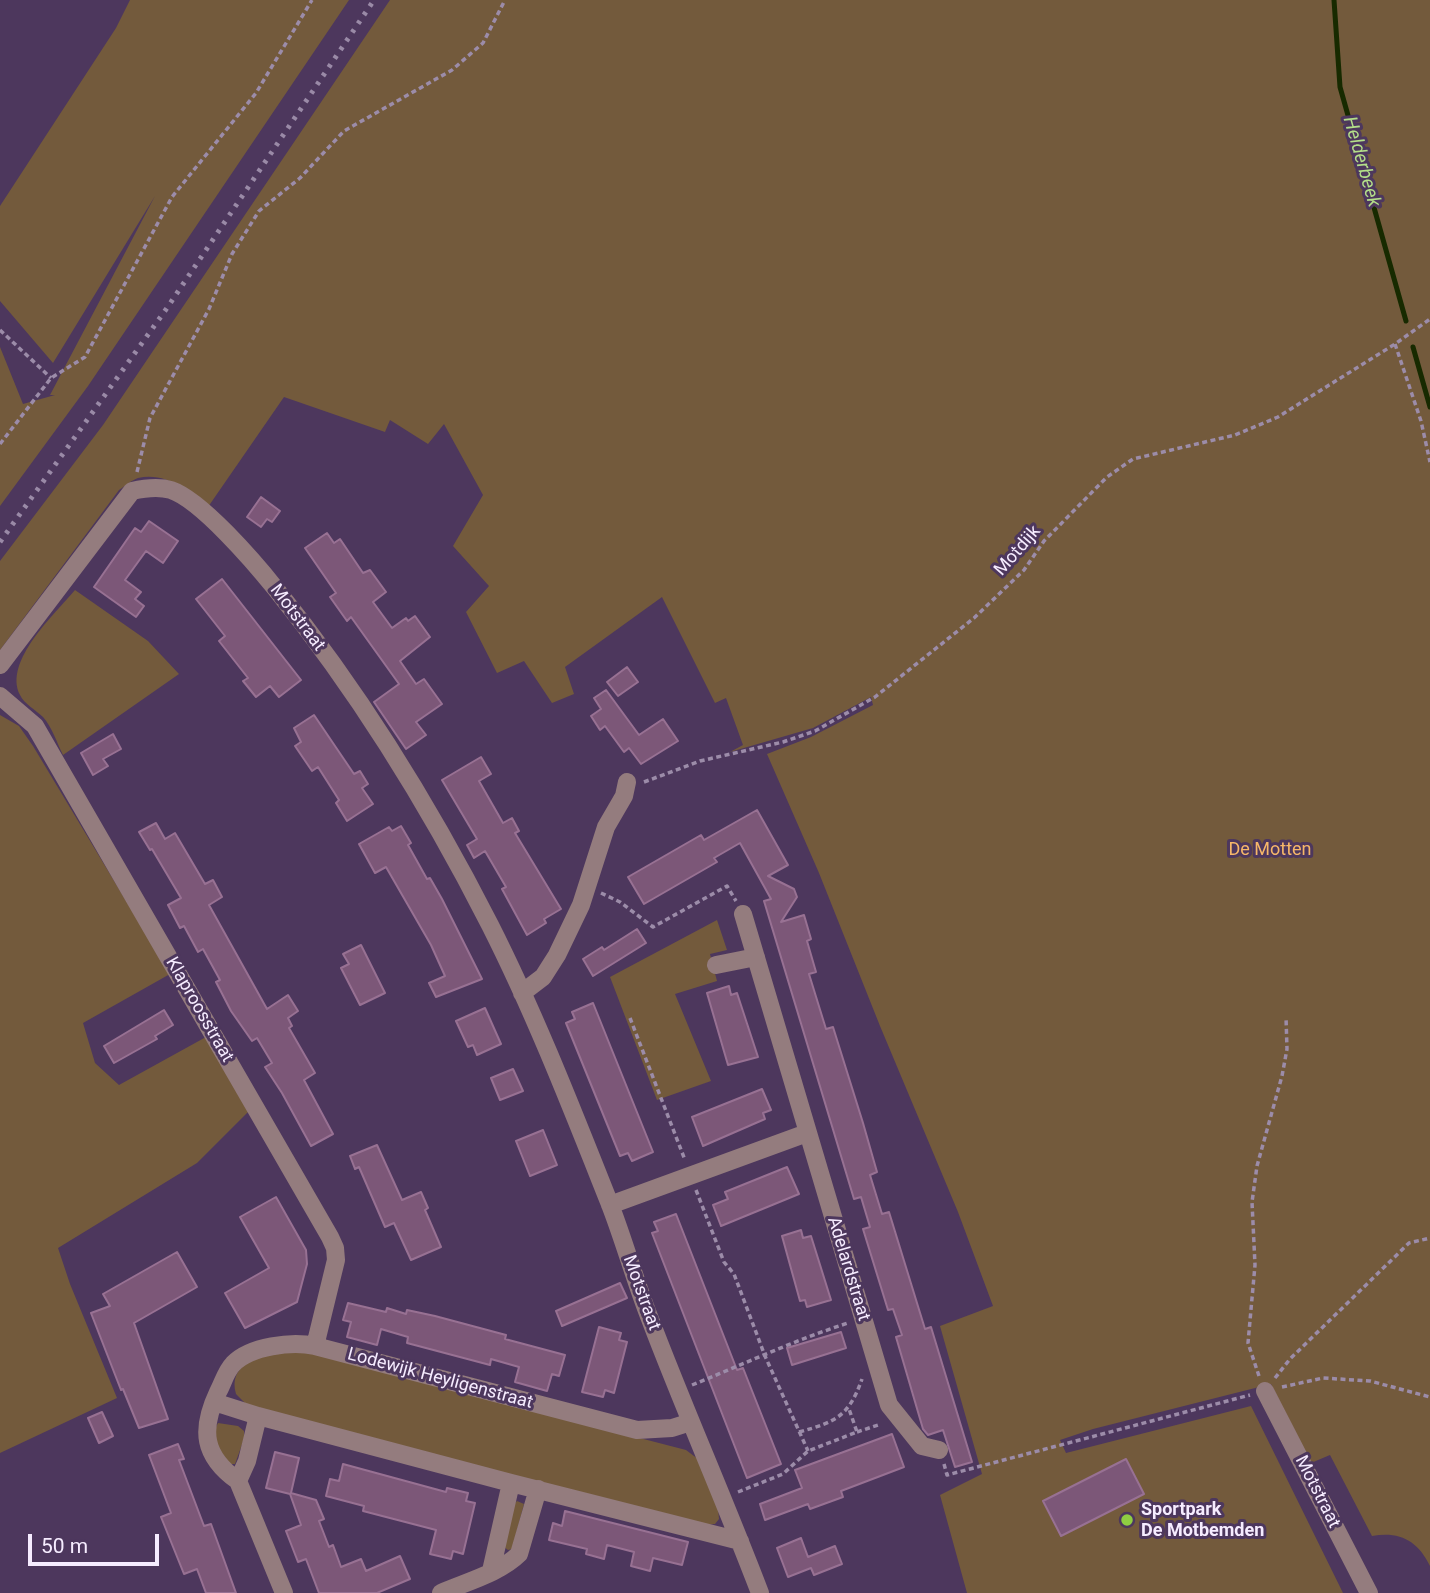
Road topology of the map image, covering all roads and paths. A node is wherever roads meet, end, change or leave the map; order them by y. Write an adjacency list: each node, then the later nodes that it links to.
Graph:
1 (312, 0): 6 (path)
2 (505, 0): 9 (path)
3 (1430, 319): 5 (path, Motdijk)
4 (0, 330): 6 (path)
5 (1395, 344): 8 (path); 12 (path, Motdijk)
6 (51, 378): 7 (path)
7 (0, 444)
8 (1430, 462)
9 (132, 491): 10 (street); 17 (street, Motstraat)
10 (0, 665)
11 (0, 696): 25 (street, Klaproosstraat)
12 (626, 789): 13 (street)
13 (586, 889): 14 (path); 17 (street)
14 (743, 914): 15 (street, Adelardstraat)
15 (756, 957): 16 (street); 20 (street, Adelardstraat)
16 (716, 965)
17 (522, 993): 22 (street, Motstraat)
18 (630, 1017): 21 (path)
19 (1286, 1017): 29 (path)
20 (807, 1133): 21 (street); 24 (street, Adelardstraat)
21 (691, 1175): 22 (street); 27 (path)
22 (610, 1205): 28 (street, Motstraat)
23 (1430, 1238): 29 (path)
24 (863, 1318): 26 (street, Adelardstraat); 27 (path)
25 (315, 1346): 31 (street, Lodewijk Heyligenstraat); 34 (street, Lodewijk Heyligenstraat)
26 (872, 1348): 32 (path); 36 (street, Adelardstraat)
27 (765, 1356): 28 (path); 35 (path)
28 (678, 1390): 34 (street, Motstraat)
29 (1265, 1391): 30 (path); 36 (path); 47 (street, Motstraat)
30 (1430, 1398)
31 (214, 1402): 33 (street); 38 (street, Lodewijk Heyligenstraat)
32 (849, 1409): 35 (path); 37 (path)
33 (258, 1416): 38 (street); 39 (street)
34 (691, 1422): 41 (street, Motstraat)
35 (799, 1432): 37 (path)
36 (939, 1450)
37 (808, 1451): 41 (path)
38 (238, 1481): 44 (street)
39 (511, 1483): 40 (street); 43 (street)
40 (538, 1489): 42 (street); 43 (street)
41 (723, 1498): 42 (street, Motstraat)
42 (740, 1541): 46 (street, Motstraat)
43 (491, 1571): 45 (street)
44 (284, 1593)
45 (441, 1593)
46 (760, 1593)
47 (1369, 1593)

